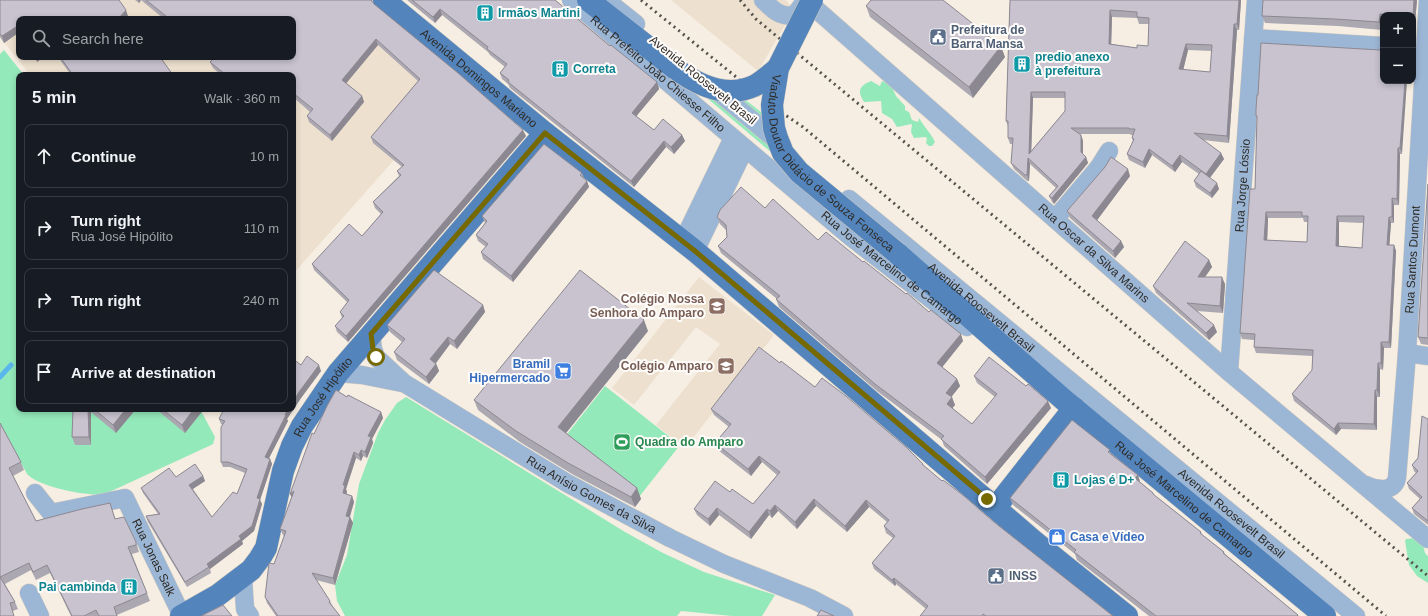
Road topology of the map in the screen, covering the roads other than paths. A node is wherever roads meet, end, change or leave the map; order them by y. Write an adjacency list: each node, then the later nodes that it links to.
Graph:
1 (384, 0): 14 (main road, Avenida Domingos Mariano)
2 (571, 0): 15 (street, Rua Prefeito João Chiesse Filho)
3 (588, 0): 13 (main road, Viaduto Doutor Didácio de Souza Fonseca, bridge)
4 (606, 0): 43 (street, Avenida Roosevelt Brasil)
5 (763, 0): 6 (street)
6 (807, 0): 17 (street, Rua Oscar da Silva Marins)
7 (812, 0): 13 (main road, Viaduto Doutor Didácio de Souza Fonseca, bridge)
8 (1256, 0): 10 (street, Rua Jorge Lóssio)
9 (1428, 0): 12 (street, Rua Santos Dumont)
10 (1253, 38): 11 (street); 23 (street, Rua Jorge Lóssio)
11 (1380, 46)
12 (1419, 48): 21 (street, Rua Santos Dumont)
13 (778, 68): 19 (main road, Viaduto Doutor Didácio de Souza Fonseca, bridge)
14 (545, 133): 18 (main road, Avenida Domingos Mariano); 20 (main road, Rua José Hipólito)
15 (739, 143): 18 (street); 25 (street, Rua José Marcelino de Camargo)
16 (1110, 151): 17 (street)
17 (1055, 219): 23 (street, Rua Oscar da Silva Marins)
18 (689, 246): 31 (main road, Avenida Domingos Mariano)
19 (898, 254): 25 (main road, Rua José Marcelino de Camargo)
20 (371, 334): 24 (main road, Rua José Hipólito); 26 (street, Rua Anísio Gomes da Silva)
21 (1407, 353): 22 (street); 28 (street, Rua Santos Dumont)
22 (1428, 356)
23 (1229, 372): 29 (street, Rua Oscar da Silva Marins)
24 (338, 373): 26 (street); 34 (main road, Rua José Hipólito)
25 (1044, 382): 27 (main road, Rua José Marcelino de Camargo)
26 (404, 383): 40 (street, Rua Anísio Gomes da Silva)
27 (1069, 404): 31 (main road); 42 (main road, Rua José Marcelino de Camargo)
28 (1397, 478): 29 (street); 32 (street, Rua Santos Dumont)
29 (1363, 484): 32 (street, Rua Oscar da Silva Marins)
30 (34, 493): 39 (street, Rua Jonas Salk)
31 (992, 503): 41 (main road, Avenida Domingos Mariano)
32 (1404, 518): 33 (street, Rua Oscar da Silva Marins)
33 (1428, 539)
34 (243, 577): 36 (main road, Rua José Hipólito); 37 (street)
35 (29, 593): 38 (street)
36 (218, 595): 37 (street); 39 (main road, Rua José Hipólito)
37 (248, 613)
38 (40, 616)
39 (182, 616)
40 (844, 616)
41 (1127, 616)
42 (1325, 616)
43 (1356, 616)

